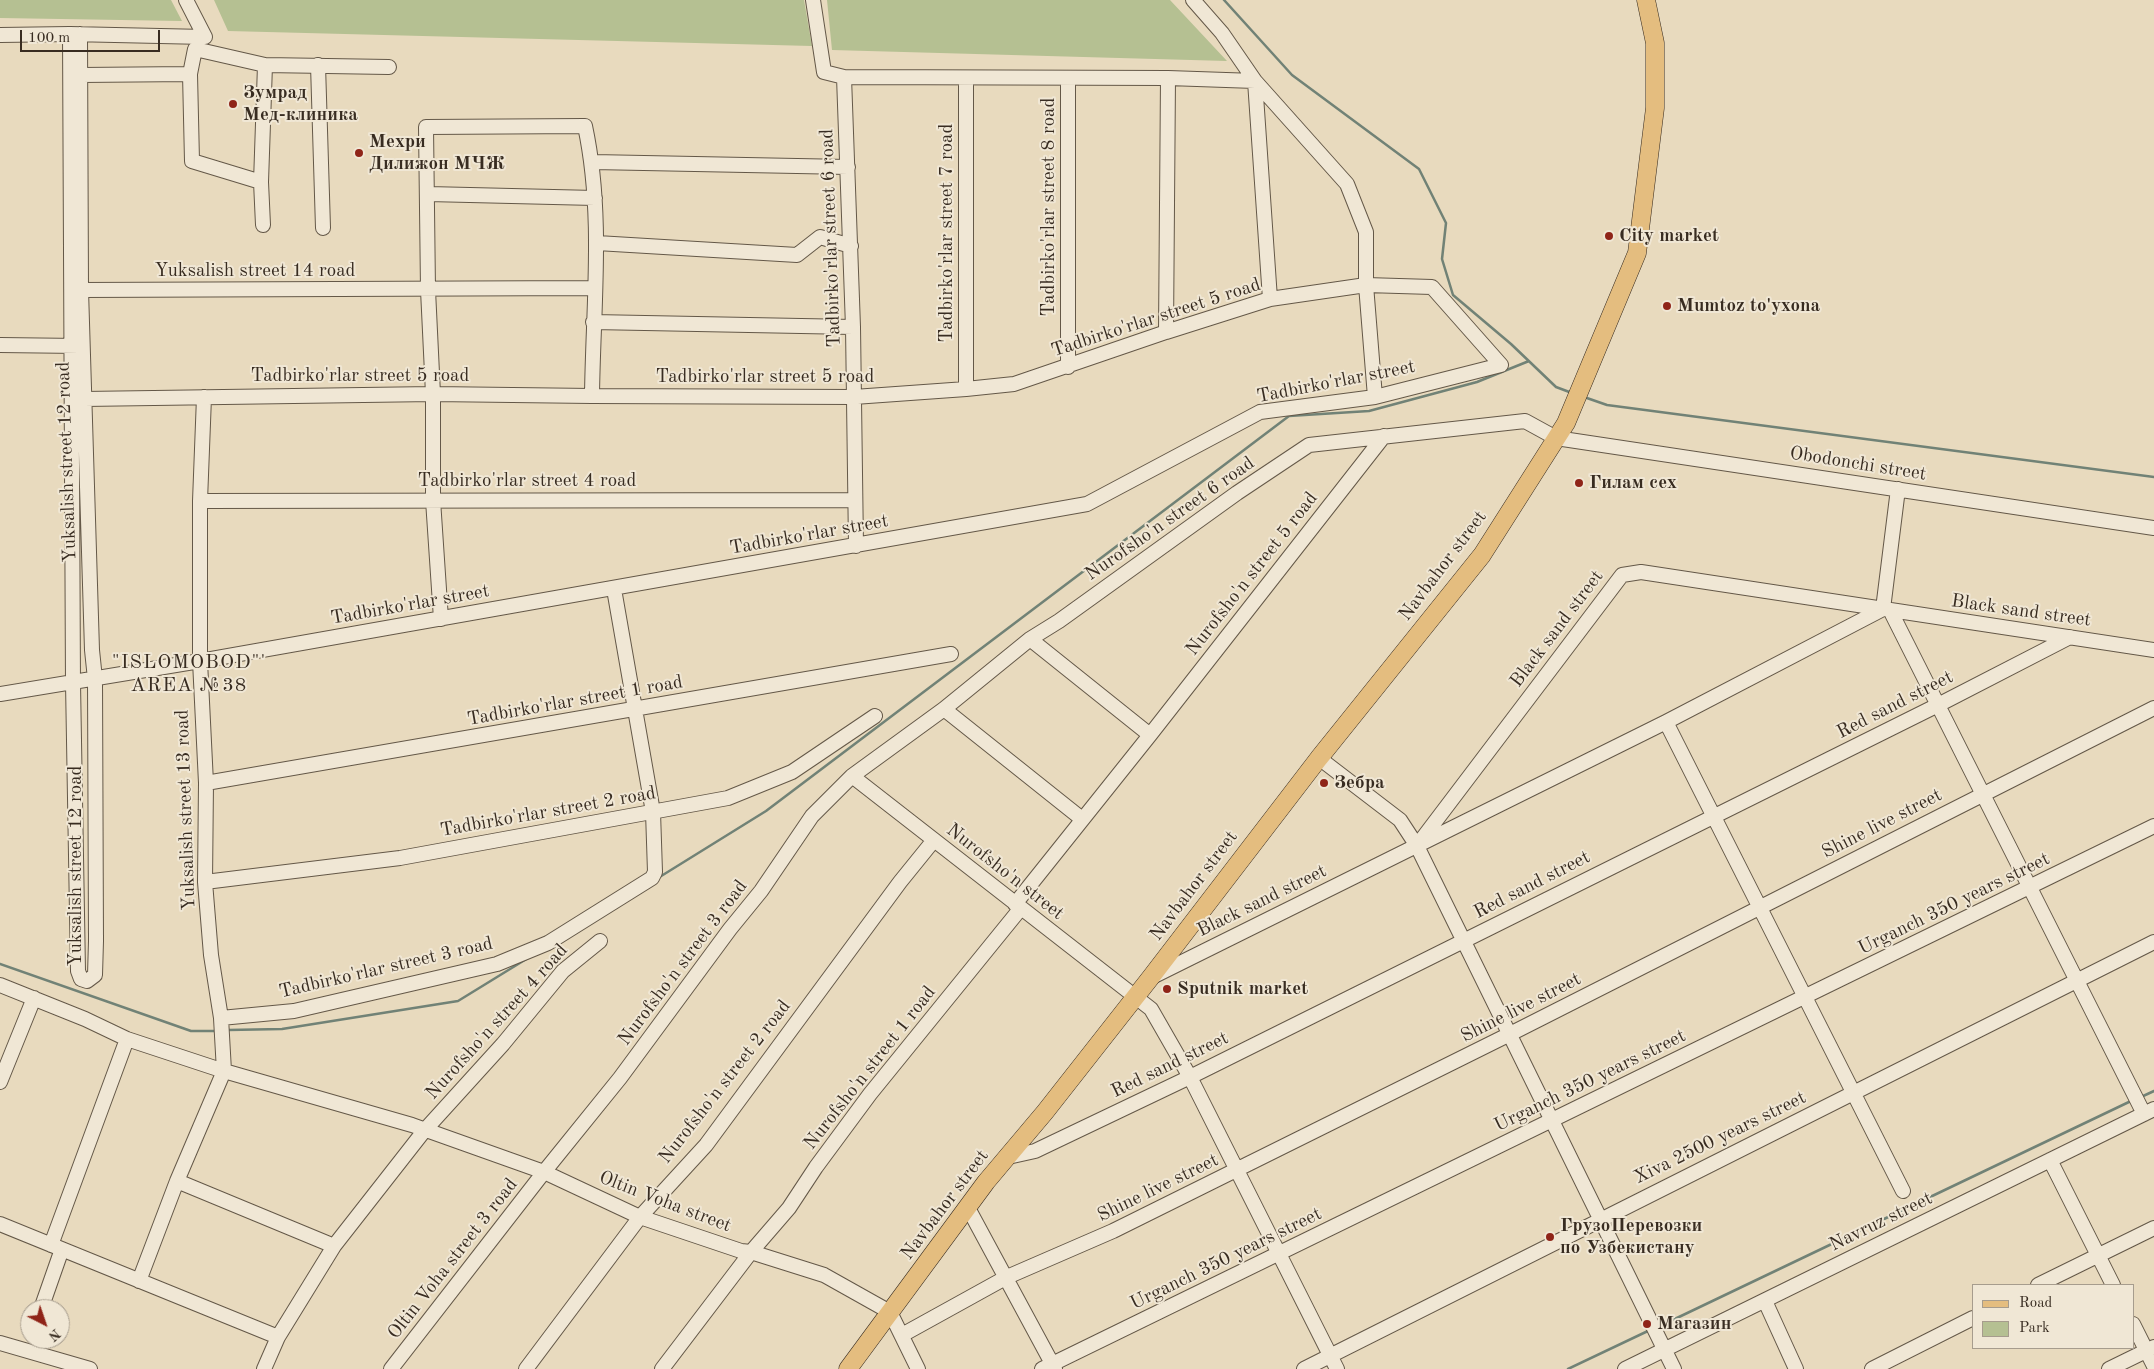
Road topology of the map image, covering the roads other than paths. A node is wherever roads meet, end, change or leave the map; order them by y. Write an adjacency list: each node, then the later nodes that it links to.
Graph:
1 (186, 0): 7 (street)
2 (813, 0): 14 (street)
3 (1193, 0): 18 (street)
4 (1646, 0): 48 (main road, Navbahor street)
5 (75, 34): 6 (street); 7 (street); 13 (street, Yuksalish street 12 road); 38 (street, Yuksalish street 12 road)
6 (0, 35)
7 (206, 37): 8 (street)
8 (195, 49): 9 (street); 12 (street)
9 (265, 65): 10 (street); 21 (street)
10 (318, 66): 11 (street); 25 (street)
11 (389, 67)
12 (190, 74): 13 (street); 21 (street)
13 (81, 75): 31 (street, Yuksalish street 12 road)
14 (844, 77): 15 (street); 20 (street, Tadbirko'rlar street 6 road)
15 (966, 78): 16 (street); 40 (street, Tadbirko'rlar street 7 road)
16 (1068, 78): 17 (street); 39 (street, Tadbirko'rlar street 8 road)
17 (1168, 78): 18 (street); 36 (street)
18 (1255, 80): 28 (street); 33 (street)
19 (593, 162): 20 (street); 22 (street); 23 (street)
20 (848, 166): 27 (street, Tadbirko'rlar street 6 road)
21 (261, 182): 24 (street)
22 (428, 194): 23 (street); 32 (street)
23 (595, 198): 26 (street)
24 (263, 225)
25 (323, 228)
26 (598, 244): 27 (street); 29 (street)
27 (851, 246): 35 (street, Tadbirko'rlar street 6 road)
28 (1366, 285): 30 (street, Tadbirko'rlar street 5 road); 33 (street, Tadbirko'rlar street 5 road); 45 (street)
29 (594, 288): 32 (street, Yuksalish street 14 road); 34 (street)
30 (1432, 288): 45 (street, Tadbirko'rlar street)
31 (81, 290): 32 (street, Yuksalish street 14 road); 38 (street, Yuksalish street 12 road)
32 (428, 290): 41 (street)
33 (1270, 300): 36 (street, Tadbirko'rlar street 5 road)
34 (593, 322): 35 (street); 42 (street)
35 (853, 327): 43 (street, Tadbirko'rlar street 6 road)
36 (1166, 332): 39 (street, Tadbirko'rlar street 5 road)
37 (0, 345): 38 (street)
38 (77, 346): 46 (street, Yuksalish street 12 road); 64 (street, Yuksalish street 12 road)
39 (1068, 367): 40 (street, Tadbirko'rlar street 5 road)
40 (966, 388): 43 (street, Tadbirko'rlar street 5 road)
41 (433, 394): 42 (street, Tadbirko'rlar street 5 road); 44 (street, Tadbirko'rlar street 5 road); 50 (street)
42 (592, 396): 43 (street, Tadbirko'rlar street 5 road)
43 (854, 396): 51 (street, Tadbirko'rlar street 6 road)
44 (204, 397): 46 (street, Tadbirko'rlar street 5 road); 52 (street, Yuksalish street 13 road)
45 (1374, 397): 54 (street, Tadbirko'rlar street)
46 (84, 399): 63 (street, Yuksalish street 12 road)
47 (1384, 436): 48 (street, Nurofsho'n street 6 road); 59 (street, Nurofsho'n street 6 road); 74 (street, Nurofsho'n street 5 road)
48 (1556, 438): 49 (street, Obodonchi street); 75 (main road, Navbahor street)
49 (1898, 489): 53 (street, Obodonchi street); 56 (street)
50 (433, 500): 51 (street, Tadbirko'rlar street 4 road); 52 (street, Tadbirko'rlar street 4 road); 57 (street)
51 (854, 500): 54 (street, Tadbirko'rlar street 6 road)
52 (200, 501): 62 (street, Yuksalish street 13 road)
53 (2154, 528)
54 (856, 546): 55 (street, Tadbirko'rlar street)
55 (614, 589): 57 (street, Tadbirko'rlar street); 69 (street)
56 (1887, 610): 58 (street, Black sand street); 66 (street); 71 (street, Black sand street); 84 (street, Black sand street)
57 (441, 619): 62 (street, Tadbirko'rlar street)
58 (2070, 637): 60 (street, Black sand street); 66 (street, Red sand street)
59 (1030, 639): 68 (street, Nurofsho'n street 6 road); 74 (street)
60 (2154, 650)
61 (951, 654): 69 (street, Tadbirko'rlar street 1 road)
62 (200, 661): 63 (street, Tadbirko'rlar street); 77 (street, Yuksalish street 13 road)
63 (95, 679): 64 (street, Tadbirko'rlar street); 72 (street, Yuksalish street 12 road)
64 (73, 683): 65 (street, Tadbirko'rlar street); 73 (street, Yuksalish street 12 road)
65 (0, 694)
66 (1938, 705): 78 (street); 80 (street, Red sand street)
67 (2154, 708): 78 (street, Shine live street)
68 (944, 709): 76 (street, Nurofsho'n street 6 road); 81 (street)
69 (635, 710): 77 (street, Tadbirko'rlar street 1 road); 79 (street)
70 (875, 716): 79 (street, Tadbirko'rlar street 2 road)
71 (1666, 722): 80 (street); 84 (street, Black sand street)
72 (95, 731): 73 (street); 73 (street, Yuksalish street 12 road)
73 (74, 732)
74 (1150, 735): 81 (street, Nurofsho'n street 5 road)
75 (1319, 758): 84 (street); 92 (main road, Navbahor street)
76 (852, 776): 83 (street, Nurofsho'n street); 111 (street, Nurofsho'n street 3 road)
77 (206, 783): 85 (street, Yuksalish street 13 road)
78 (1982, 794): 86 (street); 88 (street, Shine live street)
79 (653, 812): 85 (street, Tadbirko'rlar street 2 road); 98 (street, Tadbirko'rlar street 3 road)
80 (1713, 816): 88 (street); 89 (street, Red sand street)
81 (1082, 819): 87 (street, Nurofsho'n street 5 road)
82 (2154, 826): 86 (street, Urganch 350 years street)
83 (934, 840): 87 (street, Nurofsho'n street); 115 (street, Nurofsho'n street 2 road)
84 (1417, 846): 89 (street); 92 (street, Black sand street)
85 (205, 882): 98 (street, Yuksalish street 13 road)
86 (2030, 888): 93 (street); 96 (street, Urganch 350 years street)
87 (1018, 906): 95 (street, Nurofsho'n street); 121 (street, Nurofsho'n street 1 road)
88 (1760, 908): 96 (street); 99 (street, Shine live street)
89 (1464, 940): 99 (street); 102 (street, Red sand street)
90 (600, 941): 107 (street, Nurofsho'n street 4 road)
91 (2154, 942): 93 (street, Xiva 2500 years street)
92 (1151, 977): 95 (main road, Navbahor street)
93 (2076, 981): 104 (street, Xiva 2500 years street); 105 (street)
94 (0, 985): 97 (street, Oltin Voha street)
95 (1136, 997): 102 (street, Nurofsho'n street); 108 (main road, Navbahor street)
96 (1805, 997): 104 (street); 106 (street, Urganch 350 years street)
97 (34, 998): 100 (street, Oltin Voha street); 103 (street)
98 (221, 1028): 101 (street, Yuksalish street 13 road)
99 (1510, 1034): 106 (street); 110 (street, Shine live street)
100 (127, 1039): 101 (street, Oltin Voha street); 120 (street)
101 (224, 1071): 107 (street, Oltin Voha street); 112 (street)
102 (1190, 1077): 108 (street, Red sand street); 110 (street, Nurofsho'n street)
103 (0, 1082)
104 (1853, 1093): 113 (street); 116 (street, Xiva 2500 years street)
105 (2149, 1111): 109 (street, Navruz street)
106 (1552, 1120): 116 (street); 122 (street, Urganch 350 years street)
107 (424, 1131): 111 (street, Oltin Voha street); 119 (street, Nurofsho'n street 4 road)
108 (1008, 1157): 114 (main road, Navbahor street)
109 (2050, 1160): 123 (street); 129 (street, Navruz street)
110 (1237, 1170): 122 (street, Nurofsho'n street); 124 (street, Shine live street)
111 (544, 1172): 115 (street, Oltin Voha street); 145 (street, Oltin Voha street 3 road)
112 (177, 1181): 119 (street); 125 (street)
113 (1903, 1191)
114 (967, 1206): 124 (street); 130 (main road, Navbahor street)
115 (640, 1217): 121 (street, Oltin Voha street); 146 (street, Nurofsho'n street 2 road)
116 (1600, 1219): 139 (street); 140 (street, Xiva 2500 years street)
117 (0, 1224): 120 (street)
118 (2154, 1228): 123 (street)
119 (334, 1246): 134 (street, Nurofsho'n street 4 road)
120 (57, 1247): 125 (street); 128 (street)
121 (751, 1252): 130 (street, Oltin Voha street); 147 (street, Nurofsho'n street 1 road)
122 (1279, 1253): 140 (street, Nurofsho'n street); 142 (street, Urganch 350 years street)
123 (2098, 1255): 126 (street); 127 (street)
124 (1007, 1277): 133 (street, Shine live street); 142 (street)
125 (139, 1281): 134 (street)
126 (2040, 1284)
127 (2112, 1284)
128 (44, 1299)
129 (1765, 1300): 139 (street, Navruz street); 153 (street)
130 (890, 1312): 133 (street); 148 (main road, Navbahor street)
131 (1972, 1319): 154 (street)
132 (2134, 1325): 138 (street)
133 (902, 1335): 149 (street)
134 (278, 1337): 144 (street, Nurofsho'n street 4 road)
135 (0, 1343): 136 (street)
136 (20, 1344)
137 (39, 1349): 143 (street)
138 (2150, 1349): 141 (street); 155 (street)
139 (1665, 1350): 151 (street, Navruz street); 152 (street)
140 (1334, 1363): 150 (street, Xiva 2500 years street)
141 (2154, 1366)
142 (1050, 1367)
143 (90, 1369)
144 (264, 1369)
145 (391, 1369)
146 (526, 1369)
147 (662, 1369)
148 (848, 1369)
149 (918, 1369)
150 (1304, 1369)
151 (1625, 1369)
152 (1674, 1369)
153 (1796, 1369)
154 (1872, 1369)
155 (2109, 1369)

